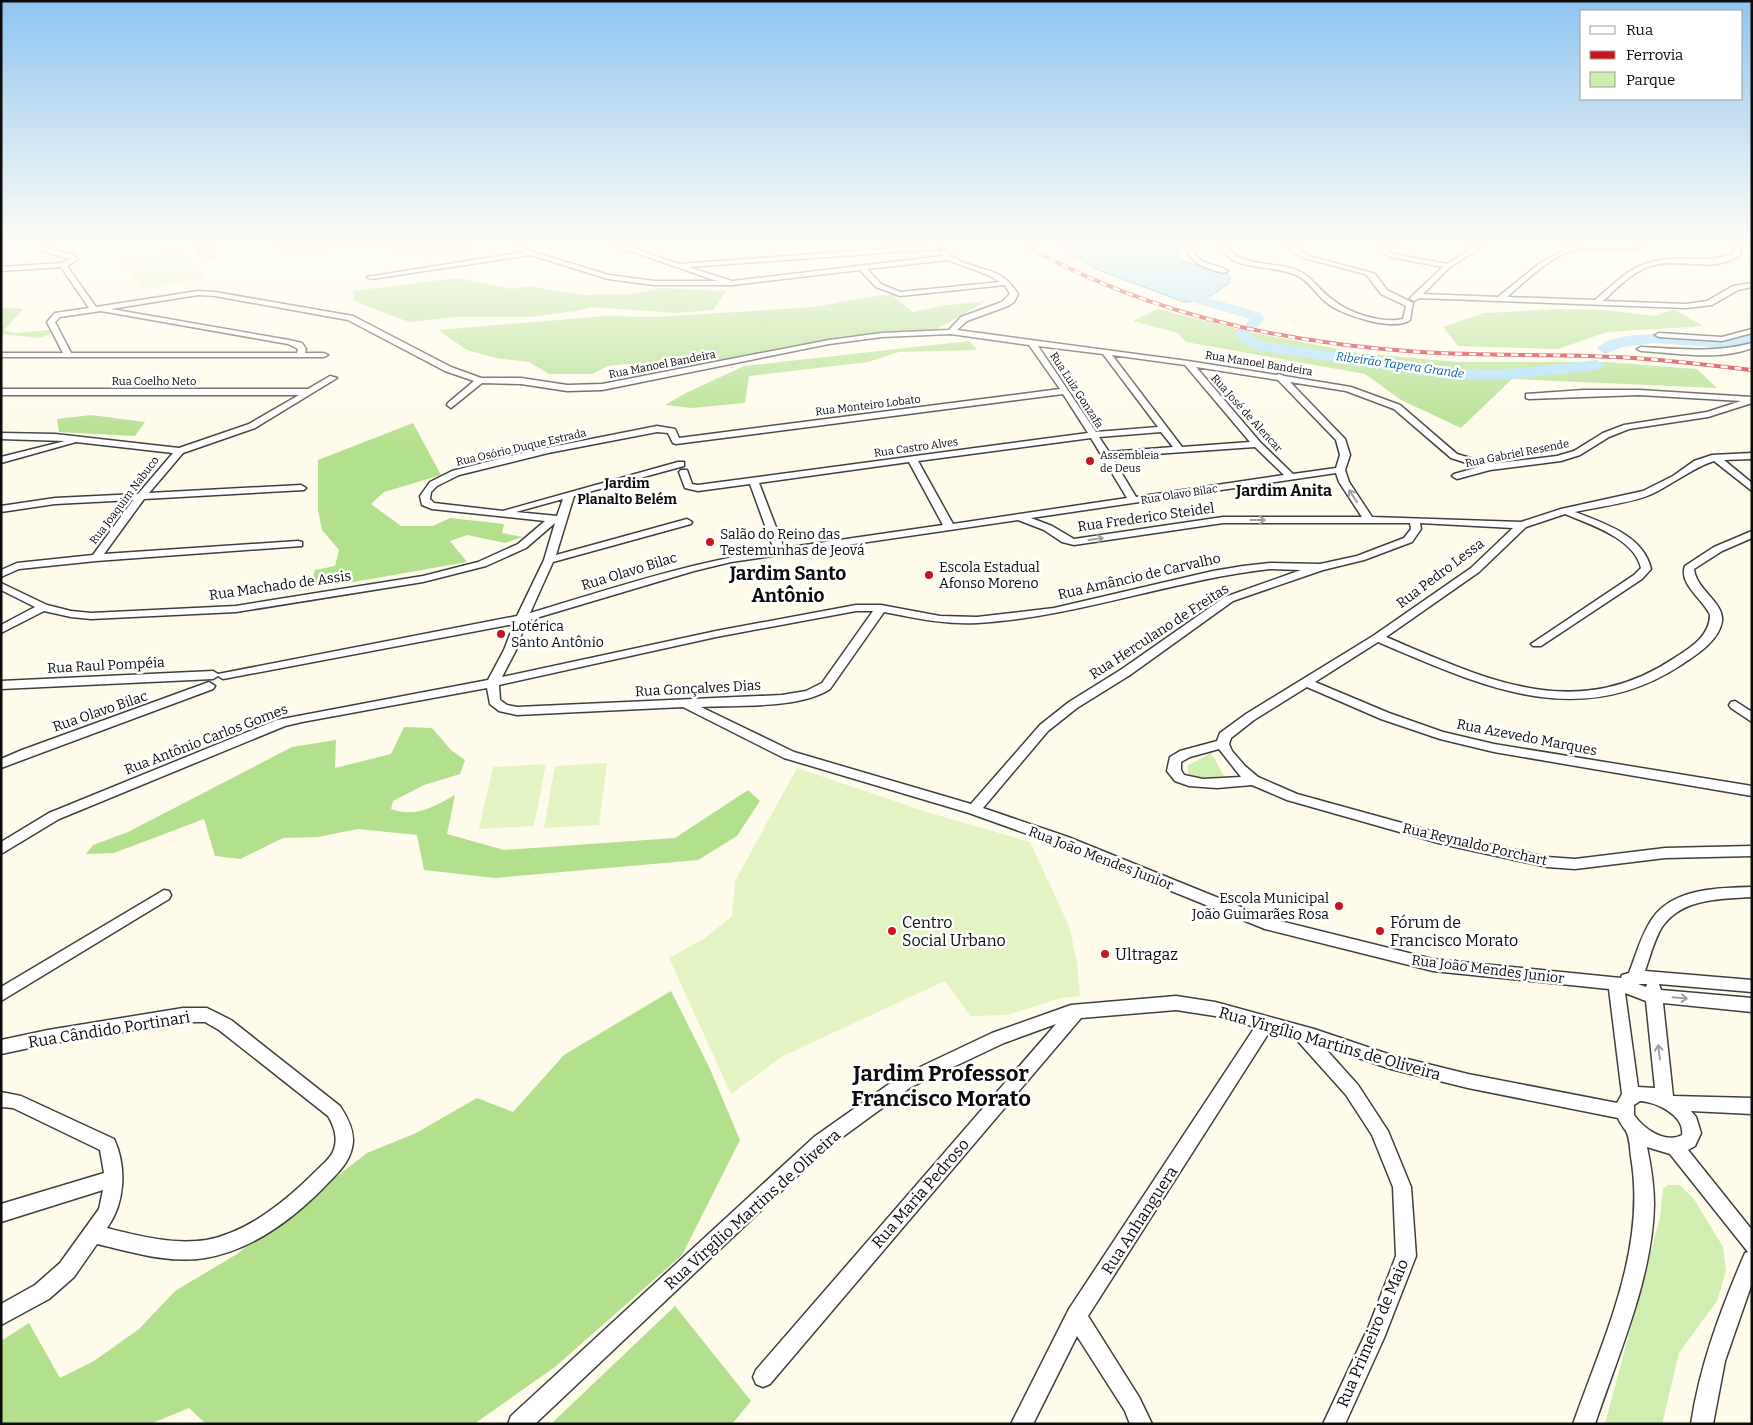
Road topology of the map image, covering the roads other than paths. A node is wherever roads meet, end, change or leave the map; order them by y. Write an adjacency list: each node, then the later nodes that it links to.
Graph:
1 (74, 312): 15 (street, Rua Manoel Bandeira)
2 (109, 312): 16 (street)
3 (313, 312): 21 (street, Rua Manoel Bandeira)
4 (983, 312): 8 (street)
5 (1354, 312): 6 (street)
6 (1409, 312)
7 (1752, 331): 9 (street)
8 (951, 332): 10 (street, Rua Manoel Bandeira); 21 (street, Rua Manoel Bandeira)
9 (1659, 335)
10 (1033, 344): 13 (street, Rua Manoel Bandeira); 22 (street, Rua Luiz Gonzafa)
11 (1752, 345): 12 (street)
12 (1641, 349)
13 (1106, 353): 18 (street, Rua Manoel Bandeira); 28 (street)
14 (1, 355): 15 (street)
15 (68, 355): 16 (street)
16 (300, 355): 17 (street)
17 (324, 355)
18 (1188, 363): 19 (street, Rua Manoel Bandeira); 33 (street, Rua José de Alencar)
19 (1279, 376): 41 (street, Rua Manoel Bandeira); 42 (street)
20 (333, 378): 24 (street)
21 (480, 380): 27 (street)
22 (1064, 391): 29 (street, Rua Luiz Gonzafa); 32 (street, Rua Monteiro Lobato)
23 (1, 392): 24 (street, Rua Coelho Neto)
24 (308, 392): 35 (street)
25 (1529, 396): 26 (street)
26 (1752, 400): 41 (street, Rua Gabriel Resende)
27 (450, 405)
28 (1162, 429): 29 (street, Rua Castro Alves); 34 (street)
29 (1093, 435): 36 (street, Rua Luiz Gonzafa); 39 (street, Rua Castro Alves)
30 (1, 436): 31 (street)
31 (82, 440): 35 (street); 40 (street)
32 (676, 441): 53 (street, Rua Osório Duque Estrada)
33 (1257, 444): 34 (street); 43 (street, Rua José de Alencar)
34 (1180, 450): 36 (street)
35 (180, 451): 48 (street, Rua Joaquim Nabuco)
36 (1106, 456): 50 (street, Rua Luiz Gonzafa)
37 (1752, 456): 38 (street, Rua Pedro Lessa)
38 (1715, 457): 47 (street); 52 (street, Rua Pedro Lessa)
39 (912, 458): 45 (street, Rua Castro Alves); 61 (street)
40 (1, 460)
41 (1489, 467): 44 (street, Rua Gabriel Resende)
42 (1340, 470): 43 (street, Rua Olavo Bilac); 57 (street, one-way to 42)
43 (1290, 476): 50 (street, Rua Olavo Bilac)
44 (1456, 476)
45 (754, 481): 49 (street, Rua Castro Alves); 65 (street)
46 (301, 488): 48 (street)
47 (1752, 488)
48 (142, 495): 51 (street); 66 (street, Rua Joaquim Nabuco)
49 (568, 495): 53 (street); 56 (street)
50 (1134, 501): 54 (street, Rua Olavo Bilac)
51 (1, 509)
52 (1565, 511): 60 (street, Rua Pedro Lessa); 76 (street)
53 (500, 512): 56 (street)
54 (1047, 512): 55 (street, Rua Olavo Bilac); 62 (street)
55 (1019, 517): 61 (street, Rua Olavo Bilac); 62 (street, Rua Frederico Steidel)
56 (558, 520): 67 (street); 71 (street, Rua Machado de Assis)
57 (1369, 520): 58 (street, Rua Frederico Steidel); 62 (street, Rua Frederico Steidel, one-way to 57)
58 (1415, 520): 60 (street, Rua Frederico Steidel); 68 (street, Rua Herculano de Freitas)
59 (687, 522): 67 (street)
60 (1522, 525): 75 (street, Rua Pedro Lessa)
61 (949, 526): 65 (street, Rua Olavo Bilac)
62 (1048, 528)
63 (1752, 534): 75 (street)
64 (298, 544): 66 (street)
65 (780, 551): 73 (street, Rua Olavo Bilac)
66 (96, 558): 69 (street)
67 (549, 560): 73 (street)
68 (1320, 567): 72 (street, Rua Amâncio de Carvalho); 88 (street, Rua Herculano de Freitas)
69 (1, 574)
70 (1, 586): 71 (street, Rua Machado de Assis)
71 (43, 607): 74 (street)
72 (881, 608): 79 (street, Rua Amâncio de Carvalho); 81 (street, Rua Gonçalves Dias)
73 (521, 619): 77 (street, Rua Olavo Bilac); 79 (street)
74 (1, 630)
75 (1378, 638): 78 (street, Rua Pedro Lessa)
76 (1537, 644)
77 (215, 679): 80 (street, Rua Raul Pompéia); 85 (street, Rua Olavo Bilac)
78 (1305, 682): 84 (street, Rua Pedro Lessa); 87 (street, Rua Azevedo Marques)
79 (493, 683): 81 (street, Rua Gonçalves Dias); 89 (street, Rua Antônio Carlos Gomes)
80 (1, 685)
81 (686, 704): 88 (street, Rua João Mendes Junior)
82 (1735, 705): 83 (street)
83 (1752, 718)
84 (1223, 744): 86 (street, Rua Reynaldo Porchart); 86 (street)
85 (1, 764)
86 (1253, 780): 90 (street, Rua Reynaldo Porchart)
87 (1752, 791)
88 (974, 810): 95 (street, Rua João Mendes Junior)
89 (1, 849)
90 (1752, 851)
91 (1752, 892): 93 (street)
92 (164, 895): 97 (street)
93 (1635, 977): 94 (street, Rua João Mendes Junior); 95 (street, Rua João Mendes Junior)
94 (1654, 977): 96 (street, Rua João Mendes Junior); 98 (street)
95 (1616, 983): 98 (street, Rua João Mendes Junior); 106 (street)
96 (1752, 986)
97 (1, 995)
98 (1652, 996): 99 (street, Rua João Mendes Junior, one-way to 99); 105 (street, one-way to 98)
99 (1752, 1004)
100 (1078, 1010): 101 (street, Rua Virgílio Martins de Oliveira); 117 (street, Rua Maria Pedroso); 118 (street, Rua Virgílio Martins de Oliveira)
101 (1268, 1022): 102 (street, Rua Virgílio Martins de Oliveira); 116 (street, Rua Anhanguera)
102 (1301, 1033): 106 (street, Rua Virgílio Martins de Oliveira); 121 (street, Rua Primeiro de Maio)
103 (1, 1047): 112 (street, Rua Cândido Portinari)
104 (1, 1099): 110 (street)
105 (1668, 1102): 106 (street); 107 (street); 109 (street)
106 (1628, 1104): 108 (street)
107 (1752, 1106)
108 (1635, 1131): 109 (street); 122 (street)
109 (1676, 1148): 113 (street)
110 (114, 1178): 111 (street); 112 (street)
111 (1, 1213)
112 (92, 1234): 115 (street)
113 (1752, 1245)
114 (1752, 1260): 123 (street)
115 (1, 1315)
116 (1076, 1316): 119 (street, Rua Anhanguera); 120 (street)
117 (763, 1377)
118 (520, 1424)
119 (1022, 1424)
120 (1141, 1424)
121 (1334, 1424)
122 (1584, 1424)
123 (1702, 1424)

